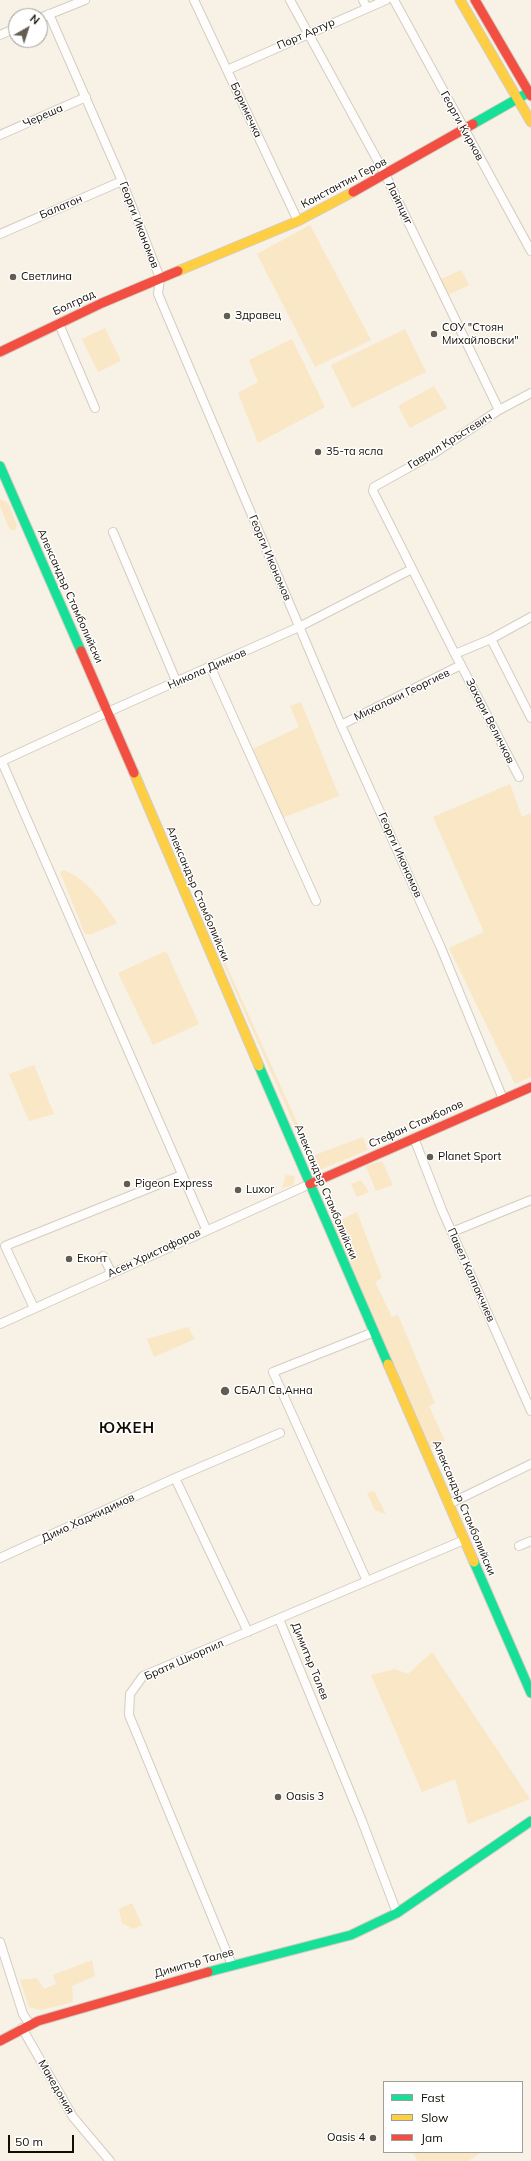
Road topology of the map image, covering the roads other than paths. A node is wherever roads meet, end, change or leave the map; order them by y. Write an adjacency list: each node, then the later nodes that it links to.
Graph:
1 (85, 0): 10 (street)
2 (194, 0): 12 (street, Боримечка)
3 (290, 0): 11 (street, Лайпциг)
4 (363, 0): 9 (street)
5 (386, 0): 9 (street, Порт Артур)
6 (394, 0): 17 (street, Георги Кирков)
7 (460, 0): 15 (street)
8 (475, 0): 13 (street)
9 (367, 8): 11 (street, Порт Артур)
10 (49, 14): 14 (street, Георги Икономов)
11 (307, 34): 12 (street, Порт Артур); 19 (street, Лайпциг)
12 (227, 70): 21 (street, Боримечка)
13 (530, 93): 15 (street, Константин Геров)
14 (86, 97): 18 (street, Череша); 20 (street, Георги Икономов)
15 (517, 98): 16 (street); 17 (street, Константин Геров)
16 (531, 122)
17 (464, 130): 19 (street, Константин Геров); 23 (street, Георги Кирков)
18 (0, 135)
19 (385, 174): 21 (street, Константин Геров); 29 (street, Лайпциг)
20 (122, 181): 22 (street, Балатон); 24 (street, Георги Икономов)
21 (298, 221): 24 (street, Константин Геров)
22 (0, 234)
23 (531, 251)
24 (160, 278): 25 (street, Болград); 34 (street, Георги Икономов)
25 (59, 324): 26 (street, Болград); 28 (street)
26 (0, 352)
27 (531, 393): 29 (street, Гаврил Кръстевич)
28 (95, 408)
29 (499, 410): 32 (street, Гаврил Кръстевич)
30 (0, 466): 40 (street, Александър Стамболийски)
31 (113, 532): 39 (street)
32 (412, 569): 34 (street, Никола Димков); 36 (street)
33 (531, 617): 35 (street, Михалаки Георгиев)
34 (300, 627): 38 (street, Никола Димков); 42 (street, Георги Икономов)
35 (491, 639): 36 (street, Михалаки Георгиев); 41 (street)
36 (455, 654): 37 (street, Михалаки Георгиев)
37 (461, 665): 42 (street, Михалаки Георгиев); 44 (street, Захари Величков)
38 (211, 668): 39 (street, Никола Димков); 45 (street)
39 (177, 683): 40 (street, Никола Димков)
40 (108, 712): 43 (street, Никола Димков); 50 (street, Александър Стамболийски)
41 (531, 718)
42 (341, 725): 47 (street, Георги Икономов)
43 (1, 762): 49 (street)
44 (519, 777)
45 (316, 901)
46 (531, 1087): 47 (street, Стефан Стамболов)
47 (504, 1099): 48 (street, Стефан Стамболов)
48 (414, 1138): 50 (street, Стефан Стамболов); 53 (street, Павел Калпакчиев)
49 (182, 1175): 52 (street); 56 (street)
50 (310, 1184): 52 (street, Асен Христофоров); 58 (street, Александър Стамболийски)
51 (531, 1200): 53 (street)
52 (206, 1229): 55 (street, Асен Христофоров)
53 (452, 1232): 59 (street, Павел Калпакчиев)
54 (103, 1256): 55 (street)
55 (109, 1274): 56 (street, Асен Христофоров)
56 (34, 1308): 57 (street, Асен Христофоров)
57 (0, 1324)
58 (374, 1332): 63 (street, Александър Стамболийски); 68 (street)
59 (531, 1411)
60 (280, 1433): 62 (street, Димо Хаджидимов)
61 (531, 1464): 63 (street)
62 (175, 1478): 67 (street, Димо Хаджидимов); 70 (street)
63 (449, 1504): 64 (street, Александър Стамболийски)
64 (464, 1540): 68 (street, Братя Шкорпил); 71 (street, Александър Стамболийски)
65 (531, 1541): 66 (street)
66 (519, 1546)
67 (0, 1558)
68 (367, 1581): 69 (street, Братя Шкорпил)
69 (280, 1619): 70 (street, Братя Шкорпил); 73 (street, Димитър Талев)
70 (248, 1632): 75 (street, Братя Шкорпил)
71 (531, 1693)
72 (531, 1821): 73 (street, Димитър Талев)
73 (397, 1913): 75 (street, Димитър Талев)
74 (0, 1942): 76 (street, Македония)
75 (232, 1965): 76 (street, Димитър Талев)
76 (26, 2026): 77 (street, Димитър Талев); 78 (street, Македония)
77 (0, 2041)
78 (110, 2161)

